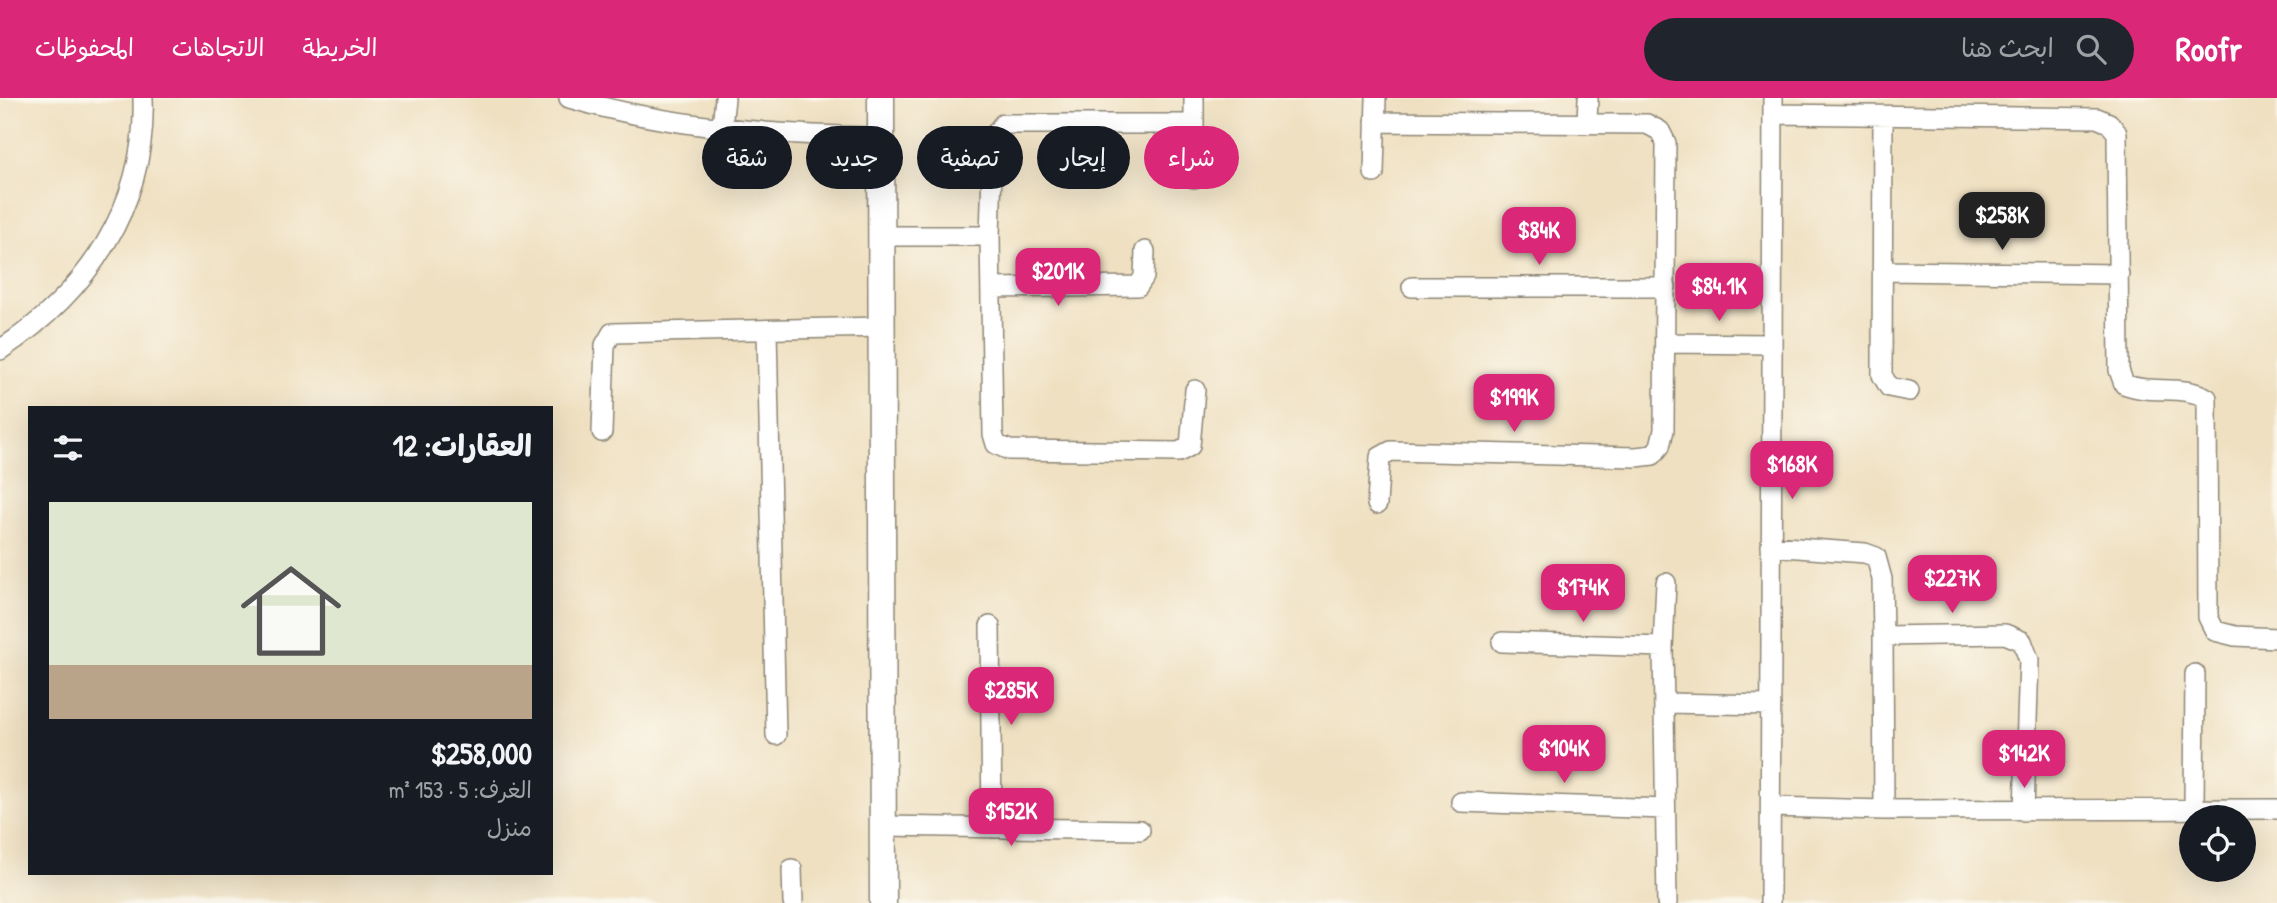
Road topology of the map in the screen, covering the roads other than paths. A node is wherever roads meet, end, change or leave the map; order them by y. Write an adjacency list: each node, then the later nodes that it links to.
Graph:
1 (143, 98): 30 (street)
2 (569, 98): 13 (street)
3 (725, 98): 14 (street)
4 (881, 98): 15 (main road)
5 (1194, 98): 12 (street)
6 (1376, 98): 11 (street)
7 (1588, 98): 10 (street)
8 (1773, 106): 9 (street); 29 (street)
9 (1883, 116): 21 (street); 22 (street)
10 (1587, 121): 11 (street); 24 (street)
11 (1376, 122): 16 (street)
12 (1194, 124): 19 (street)
13 (715, 126)
14 (722, 126)
15 (881, 126)
16 (1374, 173)
17 (881, 189): 18 (main road)
18 (881, 236): 19 (street); 26 (main road)
19 (990, 236): 25 (street)
20 (1145, 251): 25 (street)
21 (1884, 271): 22 (street); 32 (street)
22 (2119, 274): 39 (street)
23 (1412, 287): 24 (street)
24 (1666, 287): 28 (street)
25 (991, 288): 31 (street)
26 (881, 327): 27 (street); 55 (main road)
27 (767, 330): 33 (street); 45 (street)
28 (1666, 343): 29 (street); 34 (street)
29 (1772, 344): 35 (street)
30 (0, 350)
31 (1195, 390)
32 (1909, 391)
33 (602, 432)
34 (1377, 504)
35 (1772, 546): 38 (street); 44 (street)
36 (1666, 583): 41 (street)
37 (990, 626): 56 (street)
38 (1883, 636): 53 (street); 54 (street)
39 (2277, 638)
40 (1503, 642): 41 (street)
41 (1663, 647): 43 (street)
42 (2195, 674): 47 (street)
43 (1664, 703): 44 (street); 49 (street)
44 (1771, 705): 48 (street)
45 (776, 735)
46 (1461, 802): 49 (street)
47 (2194, 805)
48 (1771, 807): 53 (street); 62 (street)
49 (1665, 809): 61 (street)
50 (2179, 809): 54 (street)
51 (2256, 809): 52 (street)
52 (2277, 809)
53 (1884, 810): 54 (street)
54 (2024, 810)
55 (883, 826): 56 (street); 60 (main road)
56 (992, 828): 57 (street)
57 (1140, 830)
58 (792, 869): 59 (street)
59 (793, 903)
60 (883, 903)
61 (1667, 903)
62 (1770, 903)

